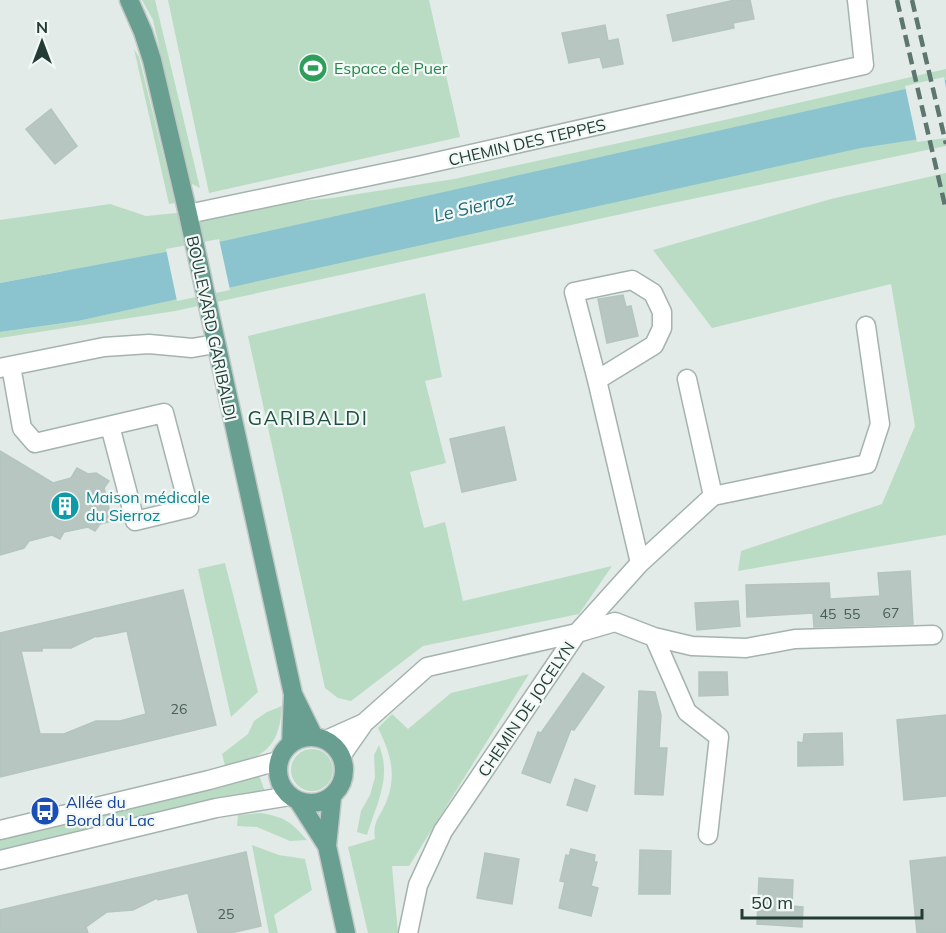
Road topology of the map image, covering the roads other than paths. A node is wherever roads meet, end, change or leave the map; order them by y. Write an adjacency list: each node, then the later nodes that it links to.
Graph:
1 (129, 0): 3 (main road, BOULEVARD GARIBALDI)
2 (857, 0): 3 (street, CHEMIN DES TEPPES)
3 (189, 218): 5 (main road, BOULEVARD GARIBALDI)
4 (866, 326): 10 (street)
5 (215, 344): 6 (street); 15 (main road, BOULEVARD GARIBALDI)
6 (5, 367): 9 (street)
7 (687, 379): 10 (street)
8 (597, 380): 8 (street); 11 (street)
9 (110, 426): 9 (street)
10 (713, 496): 11 (street)
11 (640, 563): 12 (street)
12 (577, 633): 14 (street); 16 (street, CHEMIN DE JOCELYN); 28 (street, CHEMIN DE JOCELYN)
13 (933, 635): 14 (street)
14 (654, 637): 24 (street)
15 (293, 694): 17 (main road, BOULEVARD GARIBALDI); 18 (main road, BOULEVARD GARIBALDI)
16 (364, 723): 17 (street, CHEMIN DE JOCELYN); 19 (street, CHEMIN DE JOCELYN)
17 (320, 738): 18 (main road); 19 (main road)
18 (291, 743): 20 (main road)
19 (341, 756): 21 (main road)
20 (279, 761): 22 (main road); 23 (street)
21 (332, 797): 22 (main road); 25 (main road)
22 (295, 799): 25 (main road); 26 (street)
23 (0, 830)
24 (708, 835)
25 (327, 846): 27 (main road)
26 (0, 860)
27 (346, 933)
28 (408, 933)

